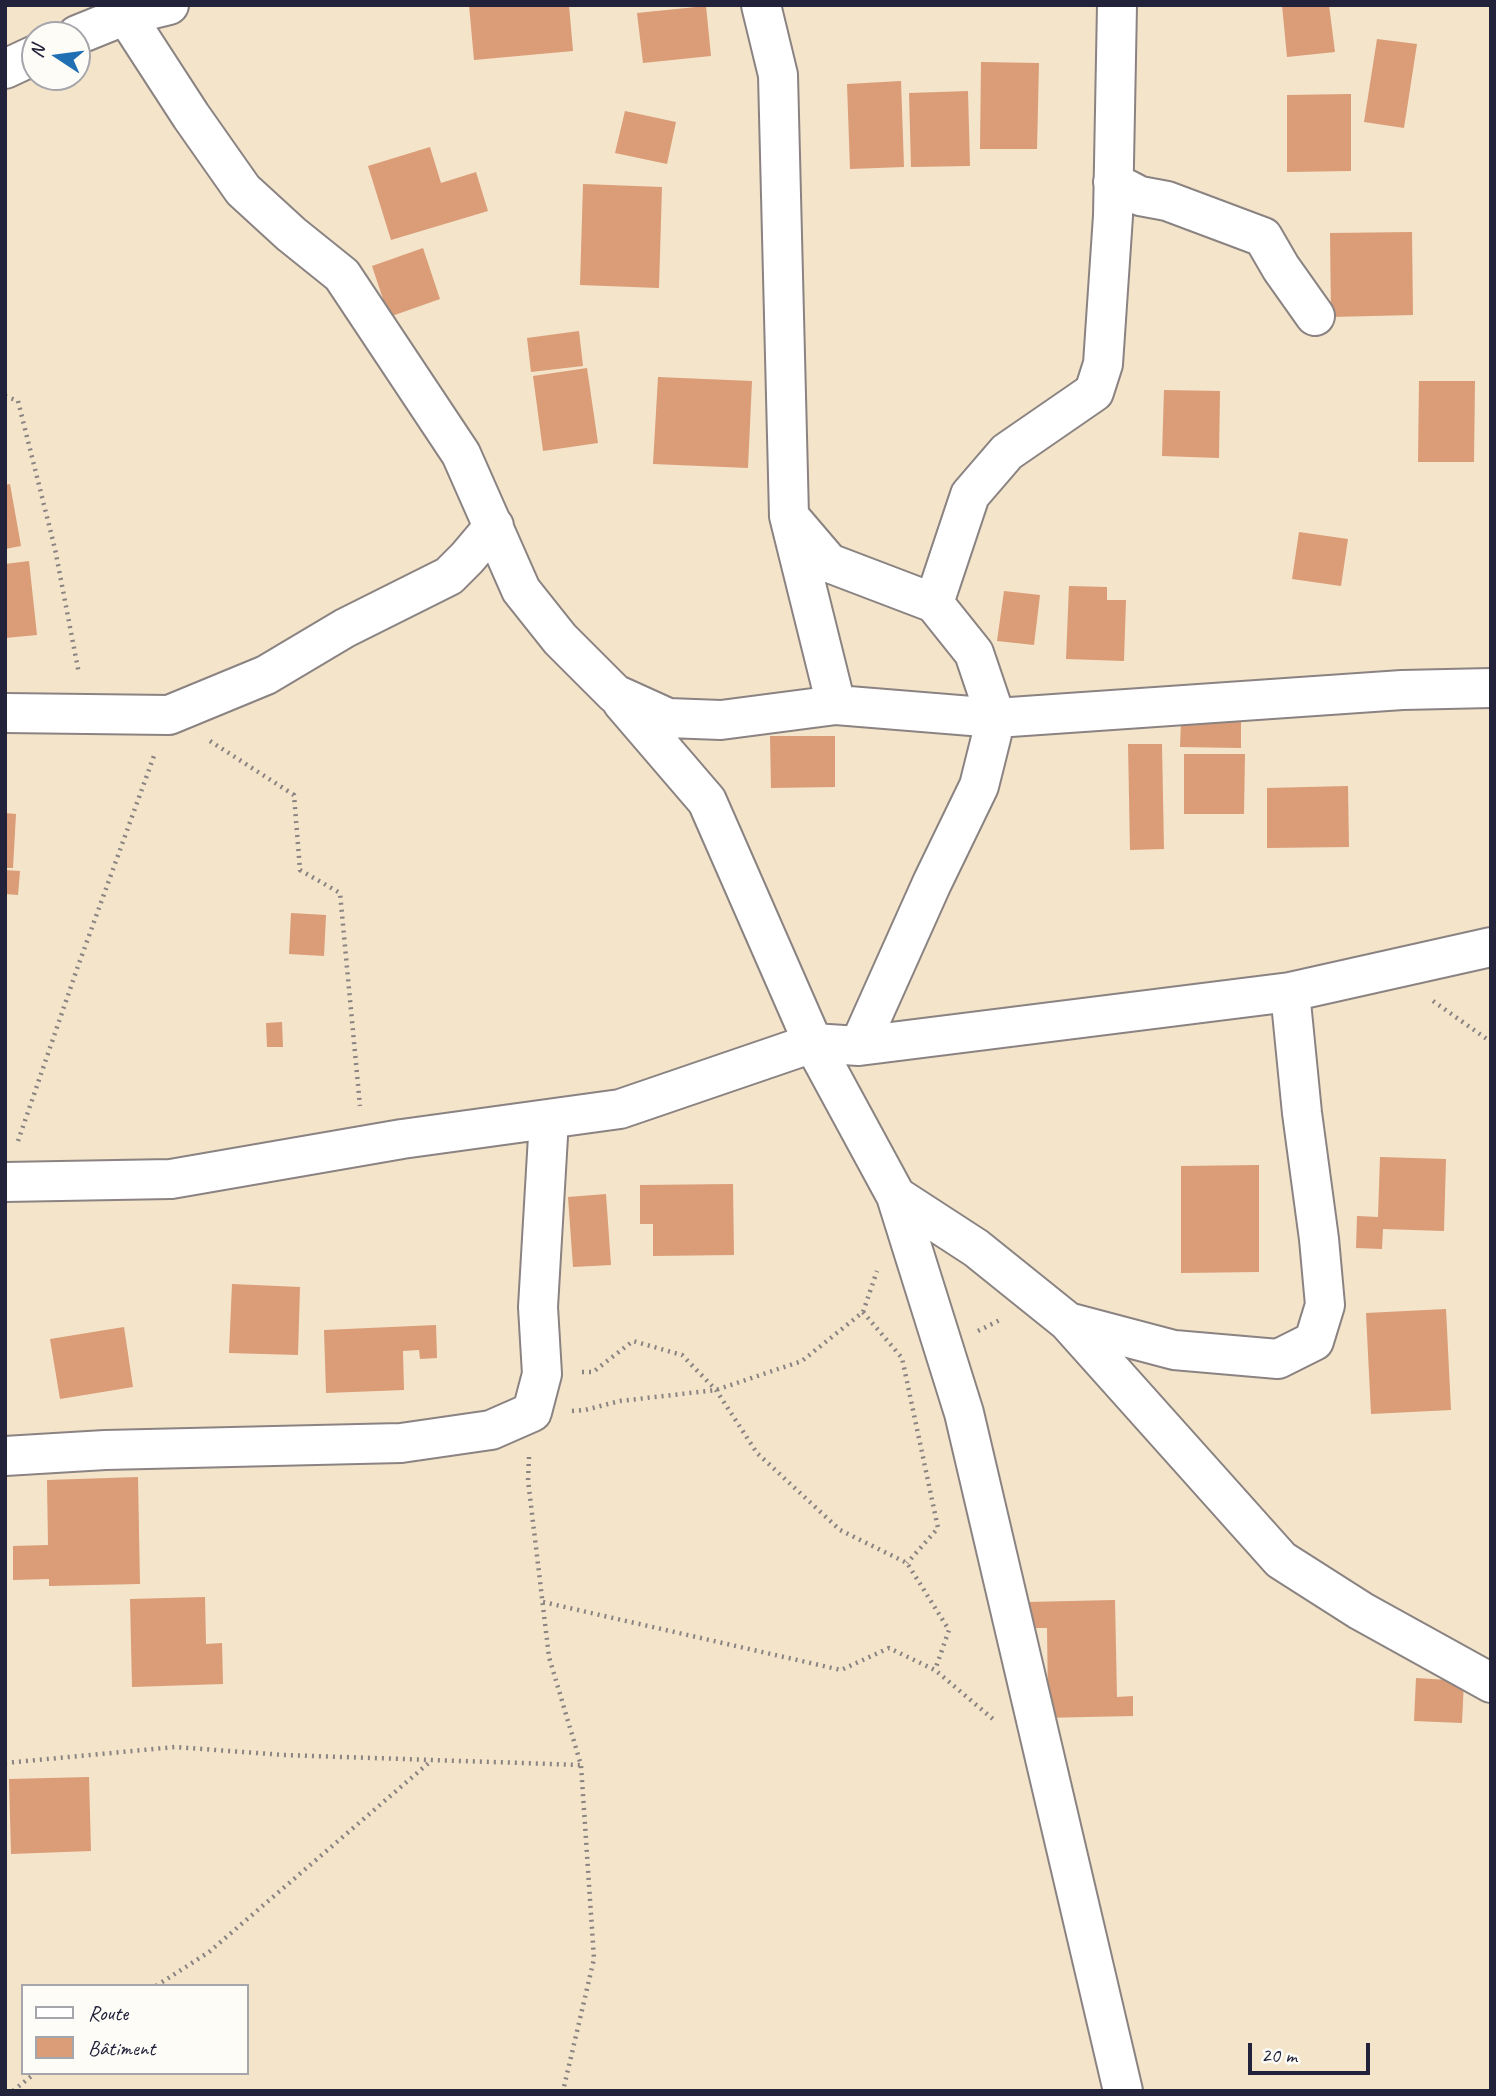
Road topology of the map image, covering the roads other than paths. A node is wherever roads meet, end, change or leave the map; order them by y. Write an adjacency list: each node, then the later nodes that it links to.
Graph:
1 (169, 5): 4 (street)
2 (761, 5): 10 (street)
3 (1117, 5): 8 (street)
4 (122, 10): 5 (street); 11 (street)
5 (91, 27)
6 (21, 62): 7 (street)
7 (5, 69)
8 (1112, 182): 9 (street); 12 (street)
9 (1315, 316)
10 (789, 516): 12 (street); 15 (street)
11 (494, 526): 14 (street); 16 (street)
12 (934, 603): 17 (street)
13 (1491, 688): 17 (street)
14 (615, 694): 15 (street); 20 (street)
15 (836, 705): 17 (street)
16 (5, 713)
17 (996, 718): 21 (street)
18 (1491, 947): 19 (street)
19 (1290, 992): 21 (street); 25 (street)
20 (813, 1043): 21 (street); 22 (street); 24 (street)
21 (859, 1046)
22 (549, 1119): 23 (street); 26 (street)
23 (10, 1167)
24 (896, 1196): 25 (street); 28 (street)
25 (1068, 1322): 27 (street)
26 (5, 1456)
27 (1491, 1683)
28 (1123, 2091)

